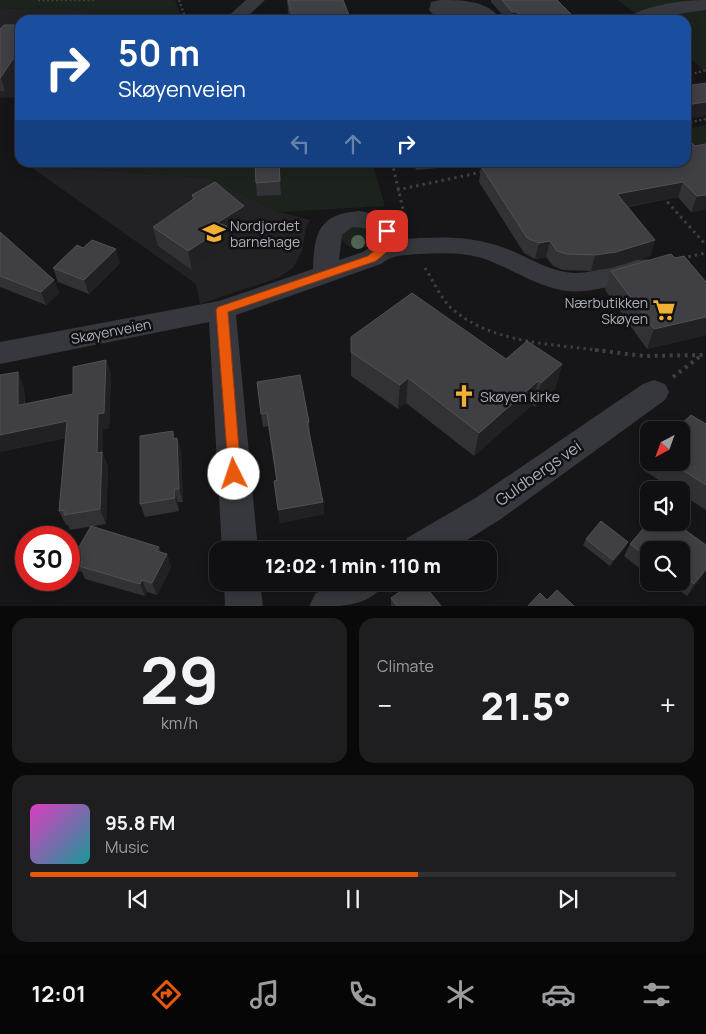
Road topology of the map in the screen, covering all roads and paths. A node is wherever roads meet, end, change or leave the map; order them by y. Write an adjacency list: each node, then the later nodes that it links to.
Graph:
1 (38, 0): 2 (path)
2 (95, 0)
3 (179, 0): 6 (path)
4 (256, 0): 7 (street)
5 (706, 5): 8 (street)
6 (184, 15)
7 (239, 15)
8 (650, 15)
9 (706, 70): 10 (path)
10 (691, 74)
11 (706, 120): 12 (path)
12 (691, 122)
13 (393, 167): 15 (path)
14 (484, 172): 15 (path)
15 (397, 190): 18 (path)
16 (662, 197): 17 (path)
17 (706, 245)
18 (414, 247): 19 (street); 21 (street); 25 (path)
19 (385, 248): 22 (street, Skøyenveien); 22 (street)
20 (706, 253): 21 (path)
21 (679, 258)
22 (326, 275): 23 (street, Skøyenveien)
23 (222, 310): 24 (street, Skøyenveien); 27 (street)
24 (0, 353)
25 (704, 355): 26 (path)
26 (654, 392): 28 (street, Guldbergs vei)
27 (239, 541)
28 (435, 541)
29 (243, 591): 31 (street)
30 (352, 591): 32 (street)
31 (244, 606)
32 (328, 606)

